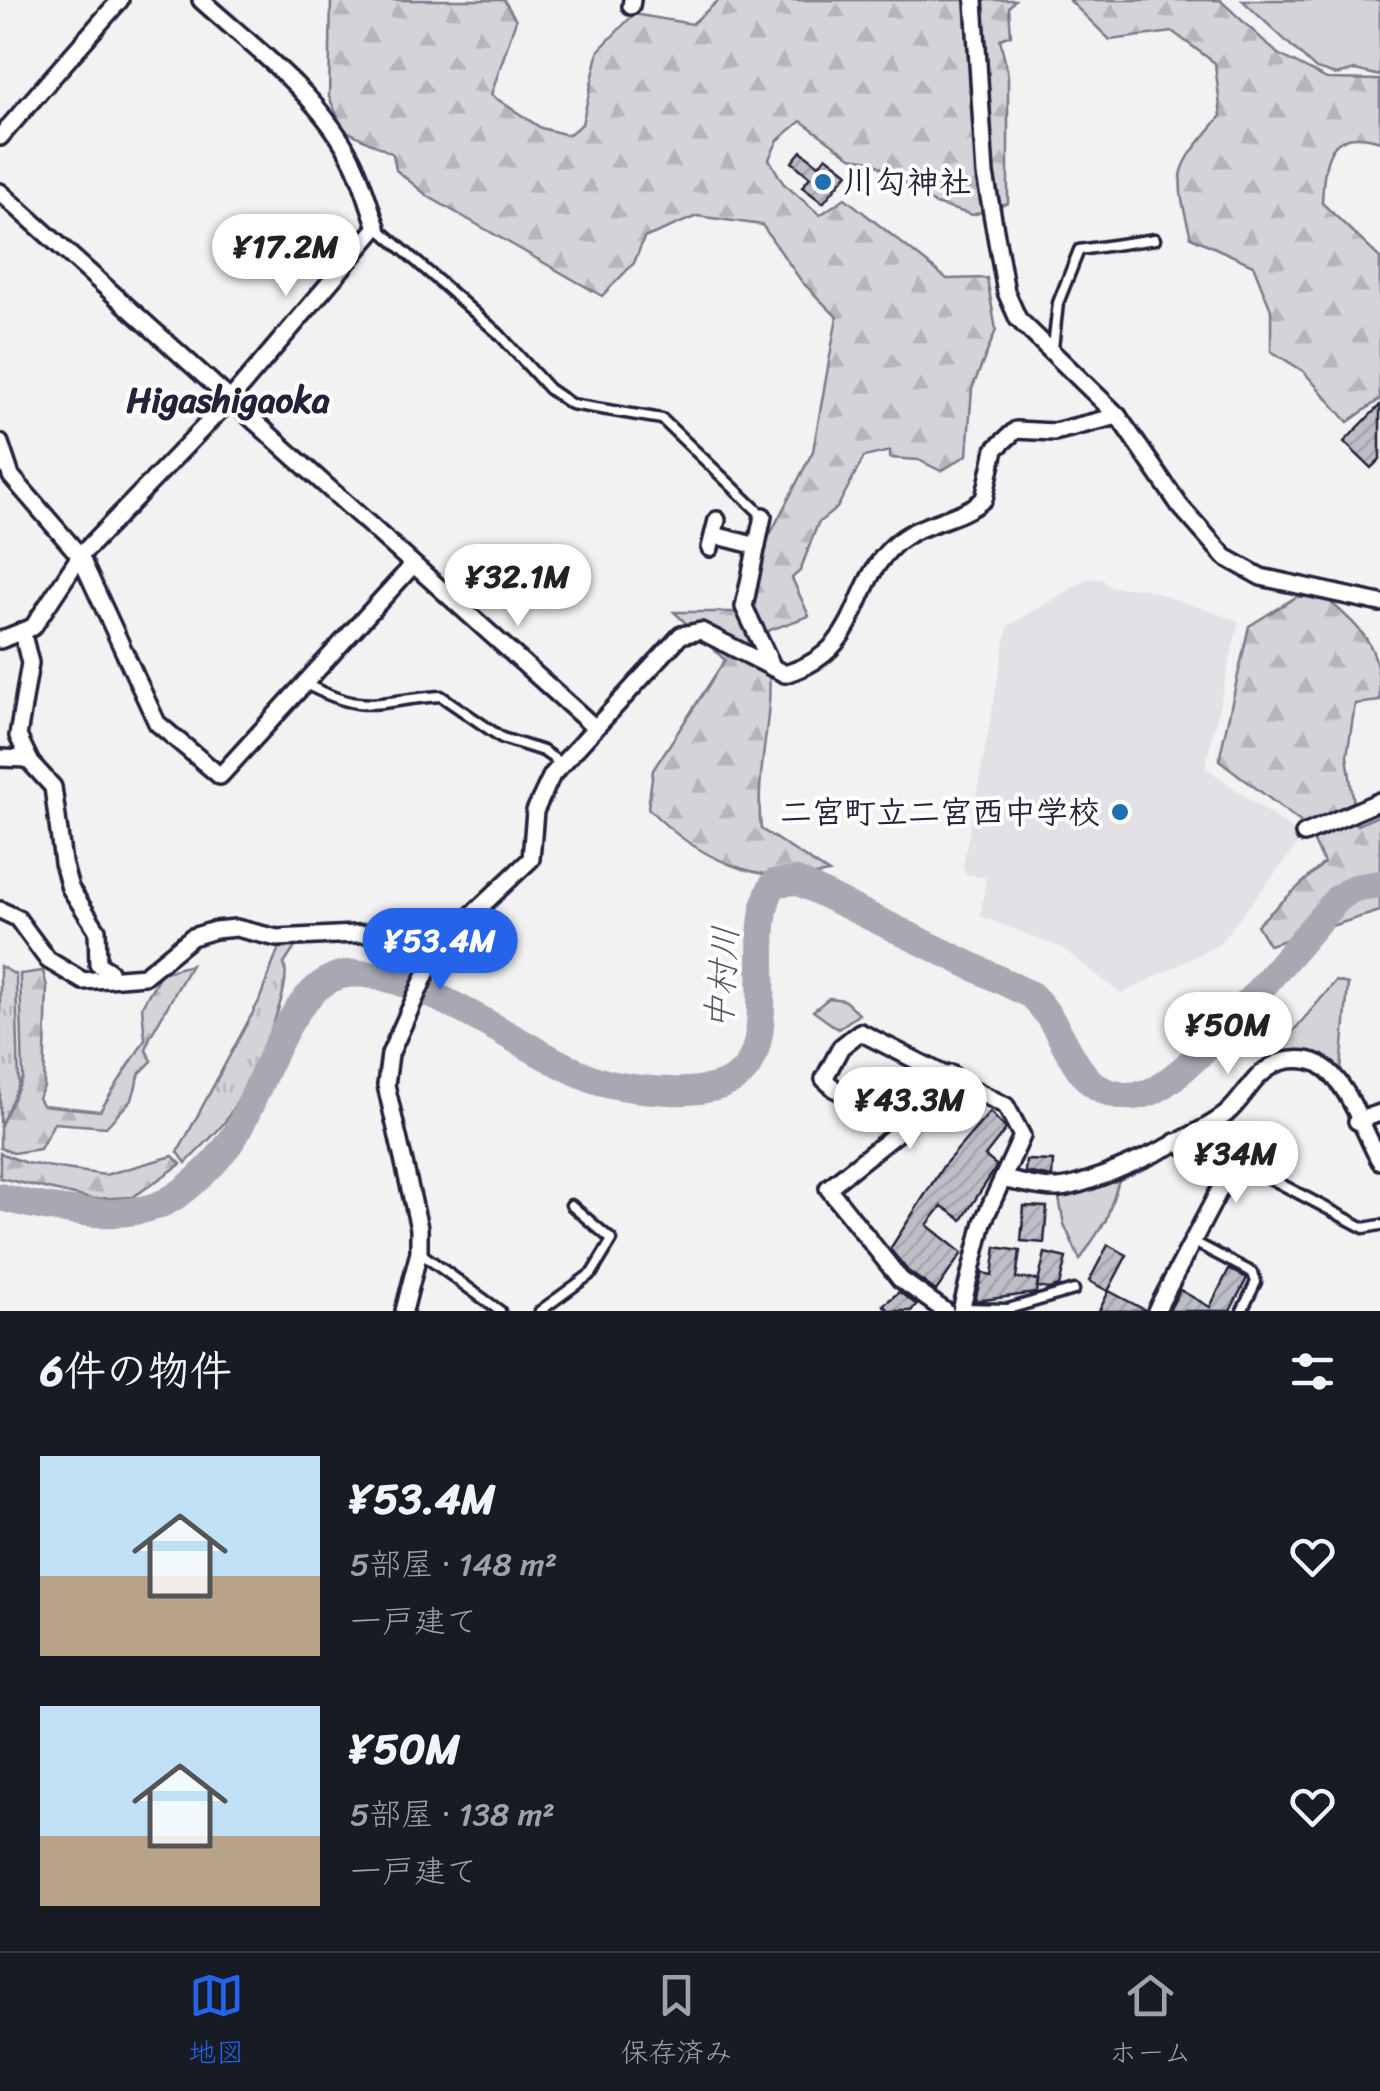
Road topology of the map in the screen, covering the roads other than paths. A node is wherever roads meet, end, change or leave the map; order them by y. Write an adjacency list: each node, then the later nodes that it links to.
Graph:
1 (120, 0): 4 (street)
2 (201, 0): 6 (street)
3 (974, 0): 8 (street)
4 (0, 137)
5 (0, 192): 9 (street)
6 (377, 227): 9 (street); 12 (lane)
7 (1155, 239): 8 (lane)
8 (1052, 353): 10 (street)
9 (229, 401): 15 (street); 16 (street)
10 (1118, 416): 17 (street); 20 (street)
11 (0, 442): 15 (street)
12 (762, 516): 14 (street)
13 (714, 534): 14 (street)
14 (757, 546): 20 (street)
15 (80, 556): 18 (street); 21 (street)
16 (413, 565): 21 (street); 22 (street)
17 (1380, 603)
18 (22, 631): 19 (street); 24 (street)
19 (0, 640)
20 (772, 668): 22 (street)
21 (304, 683): 25 (lane)
22 (594, 727): 25 (street)
23 (0, 758): 24 (street)
24 (28, 759): 30 (street)
25 (562, 764): 29 (street)
26 (1380, 801): 27 (street)
27 (1304, 834)
28 (0, 910): 30 (street)
29 (434, 953): 30 (street); 42 (street)
30 (108, 979)
31 (951, 1074): 34 (street); 34 (street); 38 (street)
32 (1380, 1113): 33 (street)
33 (1357, 1120): 35 (street); 36 (street)
34 (908, 1125): 45 (street)
35 (1175, 1142): 37 (street); 38 (street)
36 (1380, 1161)
37 (1232, 1168): 40 (lane); 41 (street)
38 (1005, 1180): 45 (street)
39 (571, 1205): 44 (lane)
40 (1380, 1226)
41 (1192, 1241): 48 (street); 49 (lane)
42 (419, 1252): 46 (street); 47 (lane)
43 (1074, 1290): 45 (lane)
44 (546, 1309)
45 (956, 1310)
46 (404, 1311)
47 (500, 1311)
48 (1156, 1311)
49 (1242, 1311)

